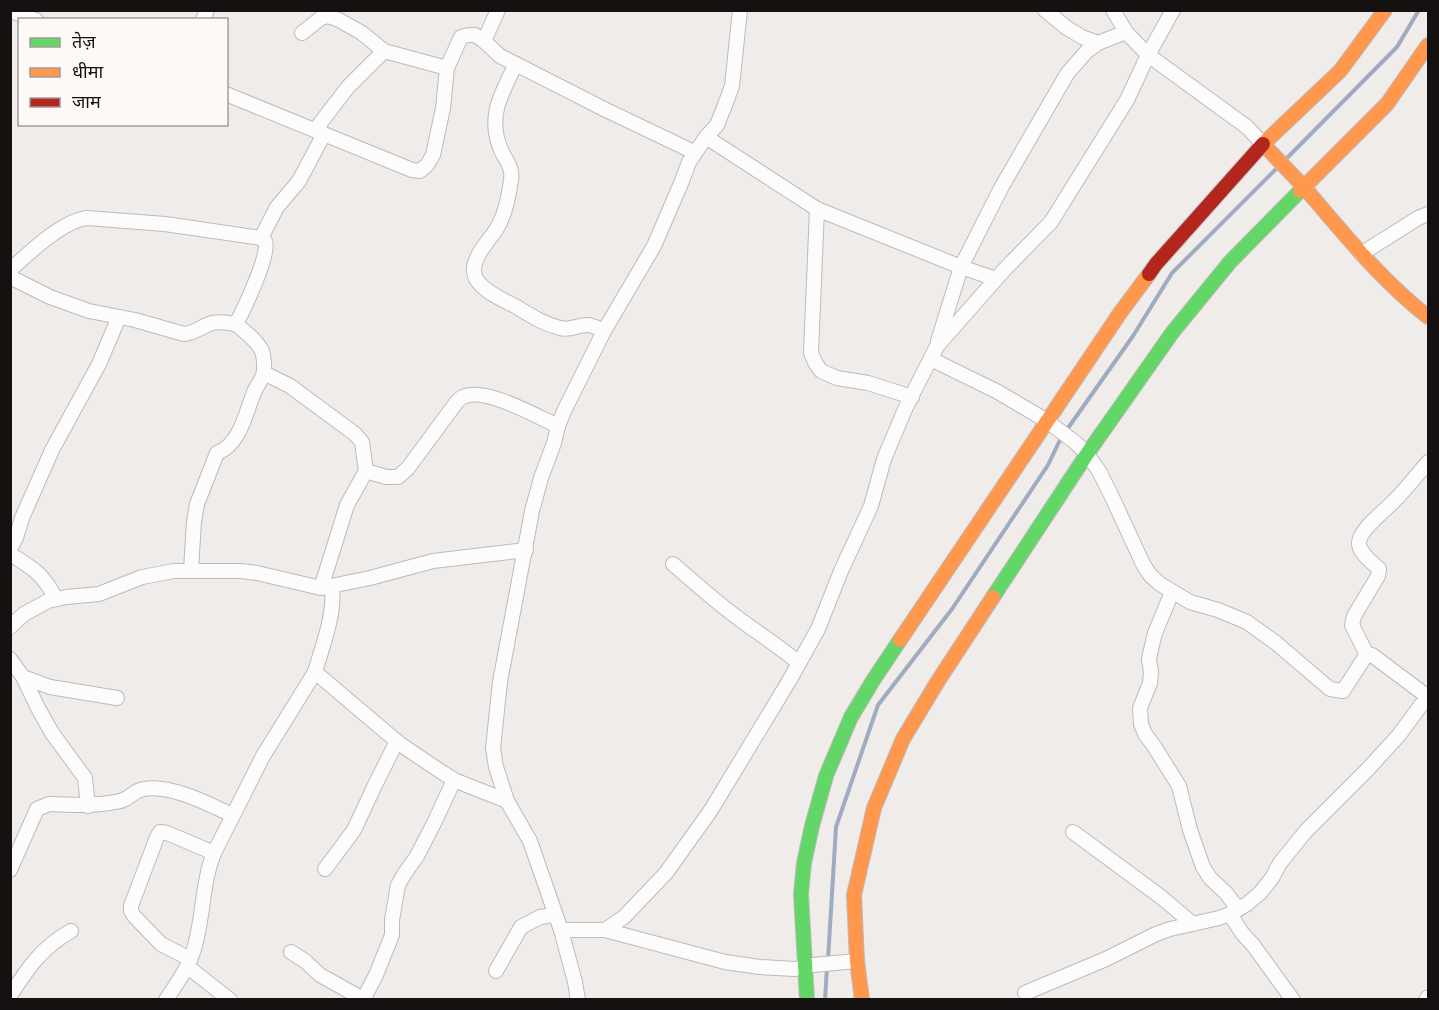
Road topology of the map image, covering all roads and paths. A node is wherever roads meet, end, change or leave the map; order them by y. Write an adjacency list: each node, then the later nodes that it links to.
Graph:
1 (498, 10): 11 (street)
2 (740, 10): 20 (street)
3 (1045, 10): 12 (street)
4 (1113, 10): 9 (street)
5 (1173, 10): 15 (street)
6 (1385, 10): 21 (street)
7 (10, 11): 8 (street)
8 (30, 18)
9 (1126, 32): 12 (street); 15 (street)
10 (302, 33): 14 (street)
11 (484, 41): 16 (street); 17 (street)
12 (1098, 43): 28 (street)
13 (1428, 45): 23 (street)
14 (384, 51): 17 (street); 19 (street)
15 (1148, 55): 21 (street); 31 (street)
16 (516, 64): 22 (street); 35 (street)
17 (447, 68): 19 (street)
18 (228, 95): 19 (street)
19 (320, 132): 26 (street)
20 (706, 137): 22 (street); 24 (street)
21 (1267, 148): 23 (street); 39 (street)
22 (694, 152): 35 (street)
23 (1299, 181): 27 (street); 41 (street)
24 (817, 209): 28 (street); 38 (street)
25 (1428, 214): 27 (street)
26 (261, 238): 29 (street); 34 (street)
27 (1361, 254): 33 (street)
28 (961, 267): 31 (street); 36 (street)
29 (10, 270)
30 (10, 278): 32 (street)
31 (996, 279): 36 (street)
32 (119, 317): 34 (street); 44 (street)
33 (1428, 317)
34 (236, 324): 37 (street)
35 (604, 331): 40 (street)
36 (934, 352): 38 (street); 39 (street)
37 (264, 373): 43 (street); 48 (street)
38 (912, 397): 55 (street)
39 (1047, 422): 41 (street); 78 (street)
40 (558, 426): 43 (street); 45 (street)
41 (1087, 454): 50 (street); 77 (street)
42 (1428, 462): 53 (street)
43 (366, 471): 49 (street)
44 (16, 517): 46 (street)
45 (526, 550): 49 (street); 62 (street)
46 (10, 551): 51 (street)
47 (674, 564): 55 (street)
48 (191, 570): 49 (street); 51 (street)
49 (326, 587): 56 (street)
50 (1172, 592): 53 (street); 69 (street)
51 (56, 599): 52 (street)
52 (10, 627)
53 (1368, 655): 59 (street)
54 (10, 659): 57 (street)
55 (799, 663): 73 (street)
56 (315, 672): 60 (street); 64 (street)
57 (23, 677): 58 (street); 63 (street)
58 (117, 698)
59 (1428, 698): 69 (street)
60 (398, 741): 61 (street); 67 (street)
61 (454, 780): 62 (street); 84 (street)
62 (507, 801): 70 (street)
63 (88, 806): 64 (street); 68 (street)
64 (232, 815): 66 (street)
65 (1073, 832): 71 (street)
66 (214, 853): 76 (street); 76 (street)
67 (325, 868)
68 (10, 870)
69 (1234, 912): 71 (street); 88 (street)
70 (554, 915): 72 (street); 79 (street)
71 (1193, 924): 80 (street)
72 (561, 930): 73 (street); 85 (street)
73 (605, 930): 78 (street)
74 (71, 931): 81 (street)
75 (291, 952): 84 (street)
76 (189, 963): 82 (street); 83 (street)
77 (849, 967): 78 (street); 87 (street)
78 (807, 969): 86 (street)
79 (496, 971)
80 (1025, 993)
81 (10, 996)
82 (166, 999)
83 (230, 999)
84 (363, 999)
85 (578, 999)
86 (807, 999)
87 (862, 999)
88 (1293, 999)

